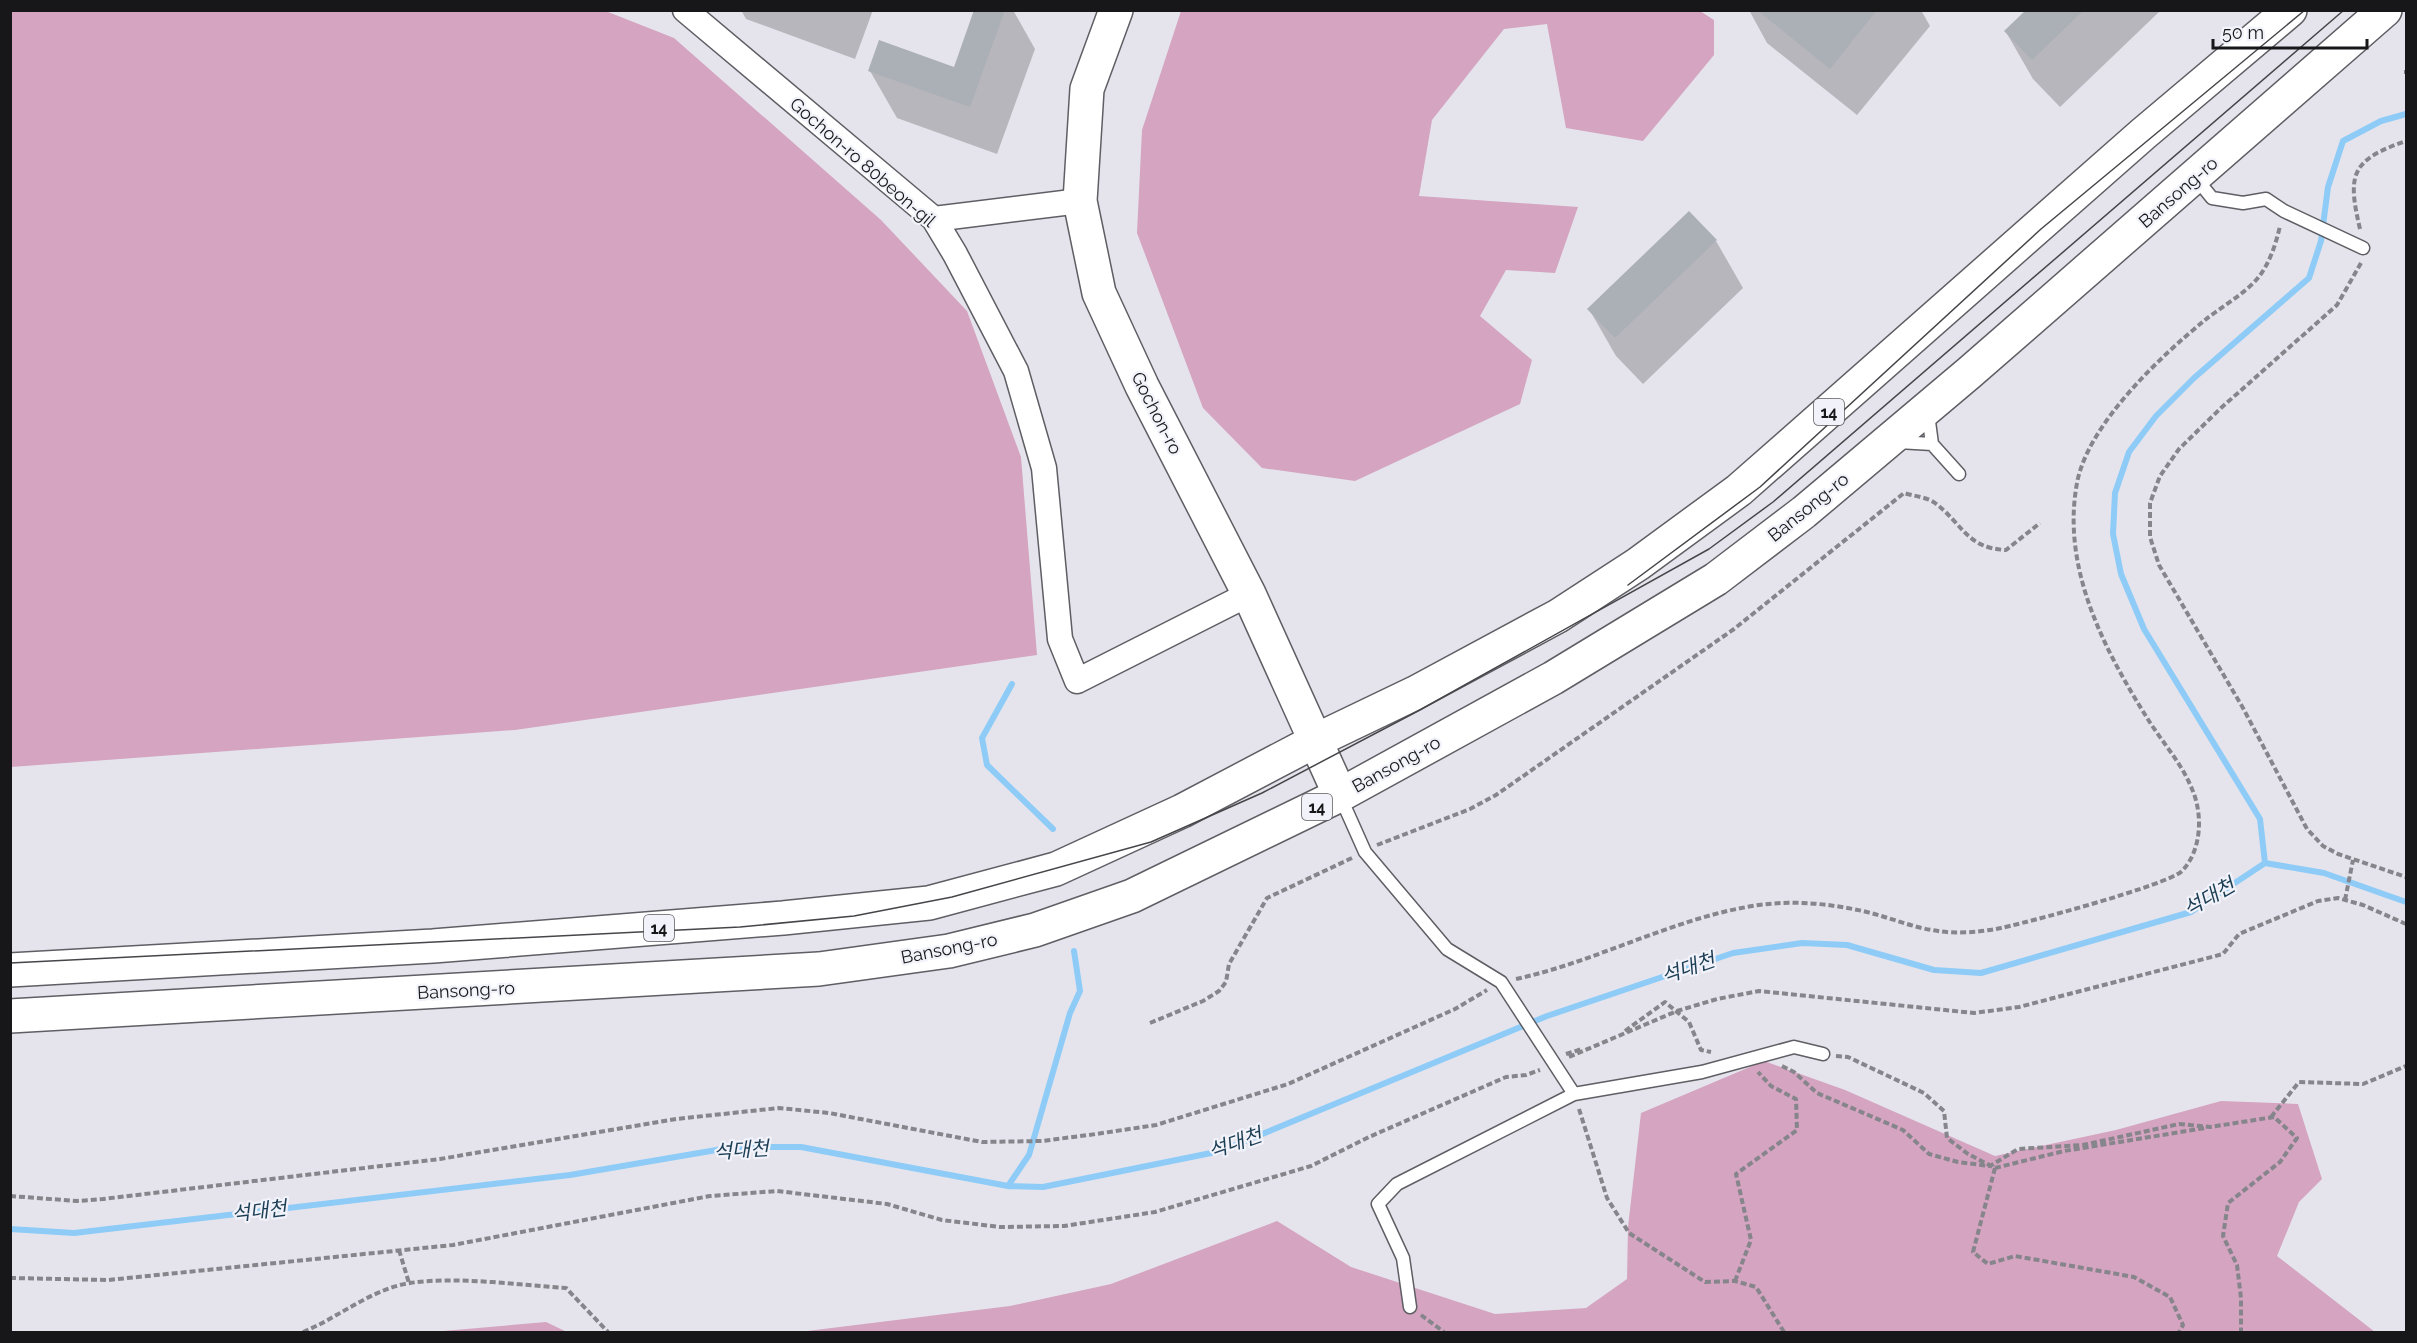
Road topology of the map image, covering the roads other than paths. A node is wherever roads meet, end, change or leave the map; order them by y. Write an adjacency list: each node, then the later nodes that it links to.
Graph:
1 (685, 10): 7 (street, Gochon-ro 80beon-gil)
2 (1116, 10): 6 (main road, Gochon-ro)
3 (2290, 10): 14 (main road, 14)
4 (2385, 10): 5 (main road, Bansong-ro / 14)
5 (2195, 177): 8 (lane); 9 (main road, Bansong-ro / 14)
6 (1080, 201): 7 (street); 13 (main road, Gochon-ro)
7 (934, 219): 13 (street, Gochon-ro 80beon-gil)
8 (2363, 248)
9 (1927, 408): 10 (main road, Bansong-ro / 14); 11 (lane)
10 (1887, 442): 11 (lane); 15 (main road, Bansong-ro / 14)
11 (1932, 444): 12 (lane)
12 (1959, 474)
13 (1249, 594): 14 (main road, Gochon-ro)
14 (1317, 740): 15 (main road, Gochon-ro); 16 (main road, 14)
15 (1340, 795): 17 (main road, Bansong-ro / 14); 19 (lane)
16 (10, 970)
17 (10, 1016)
18 (1823, 1054): 19 (lane)
19 (1574, 1094): 20 (lane)
20 (1410, 1307)

